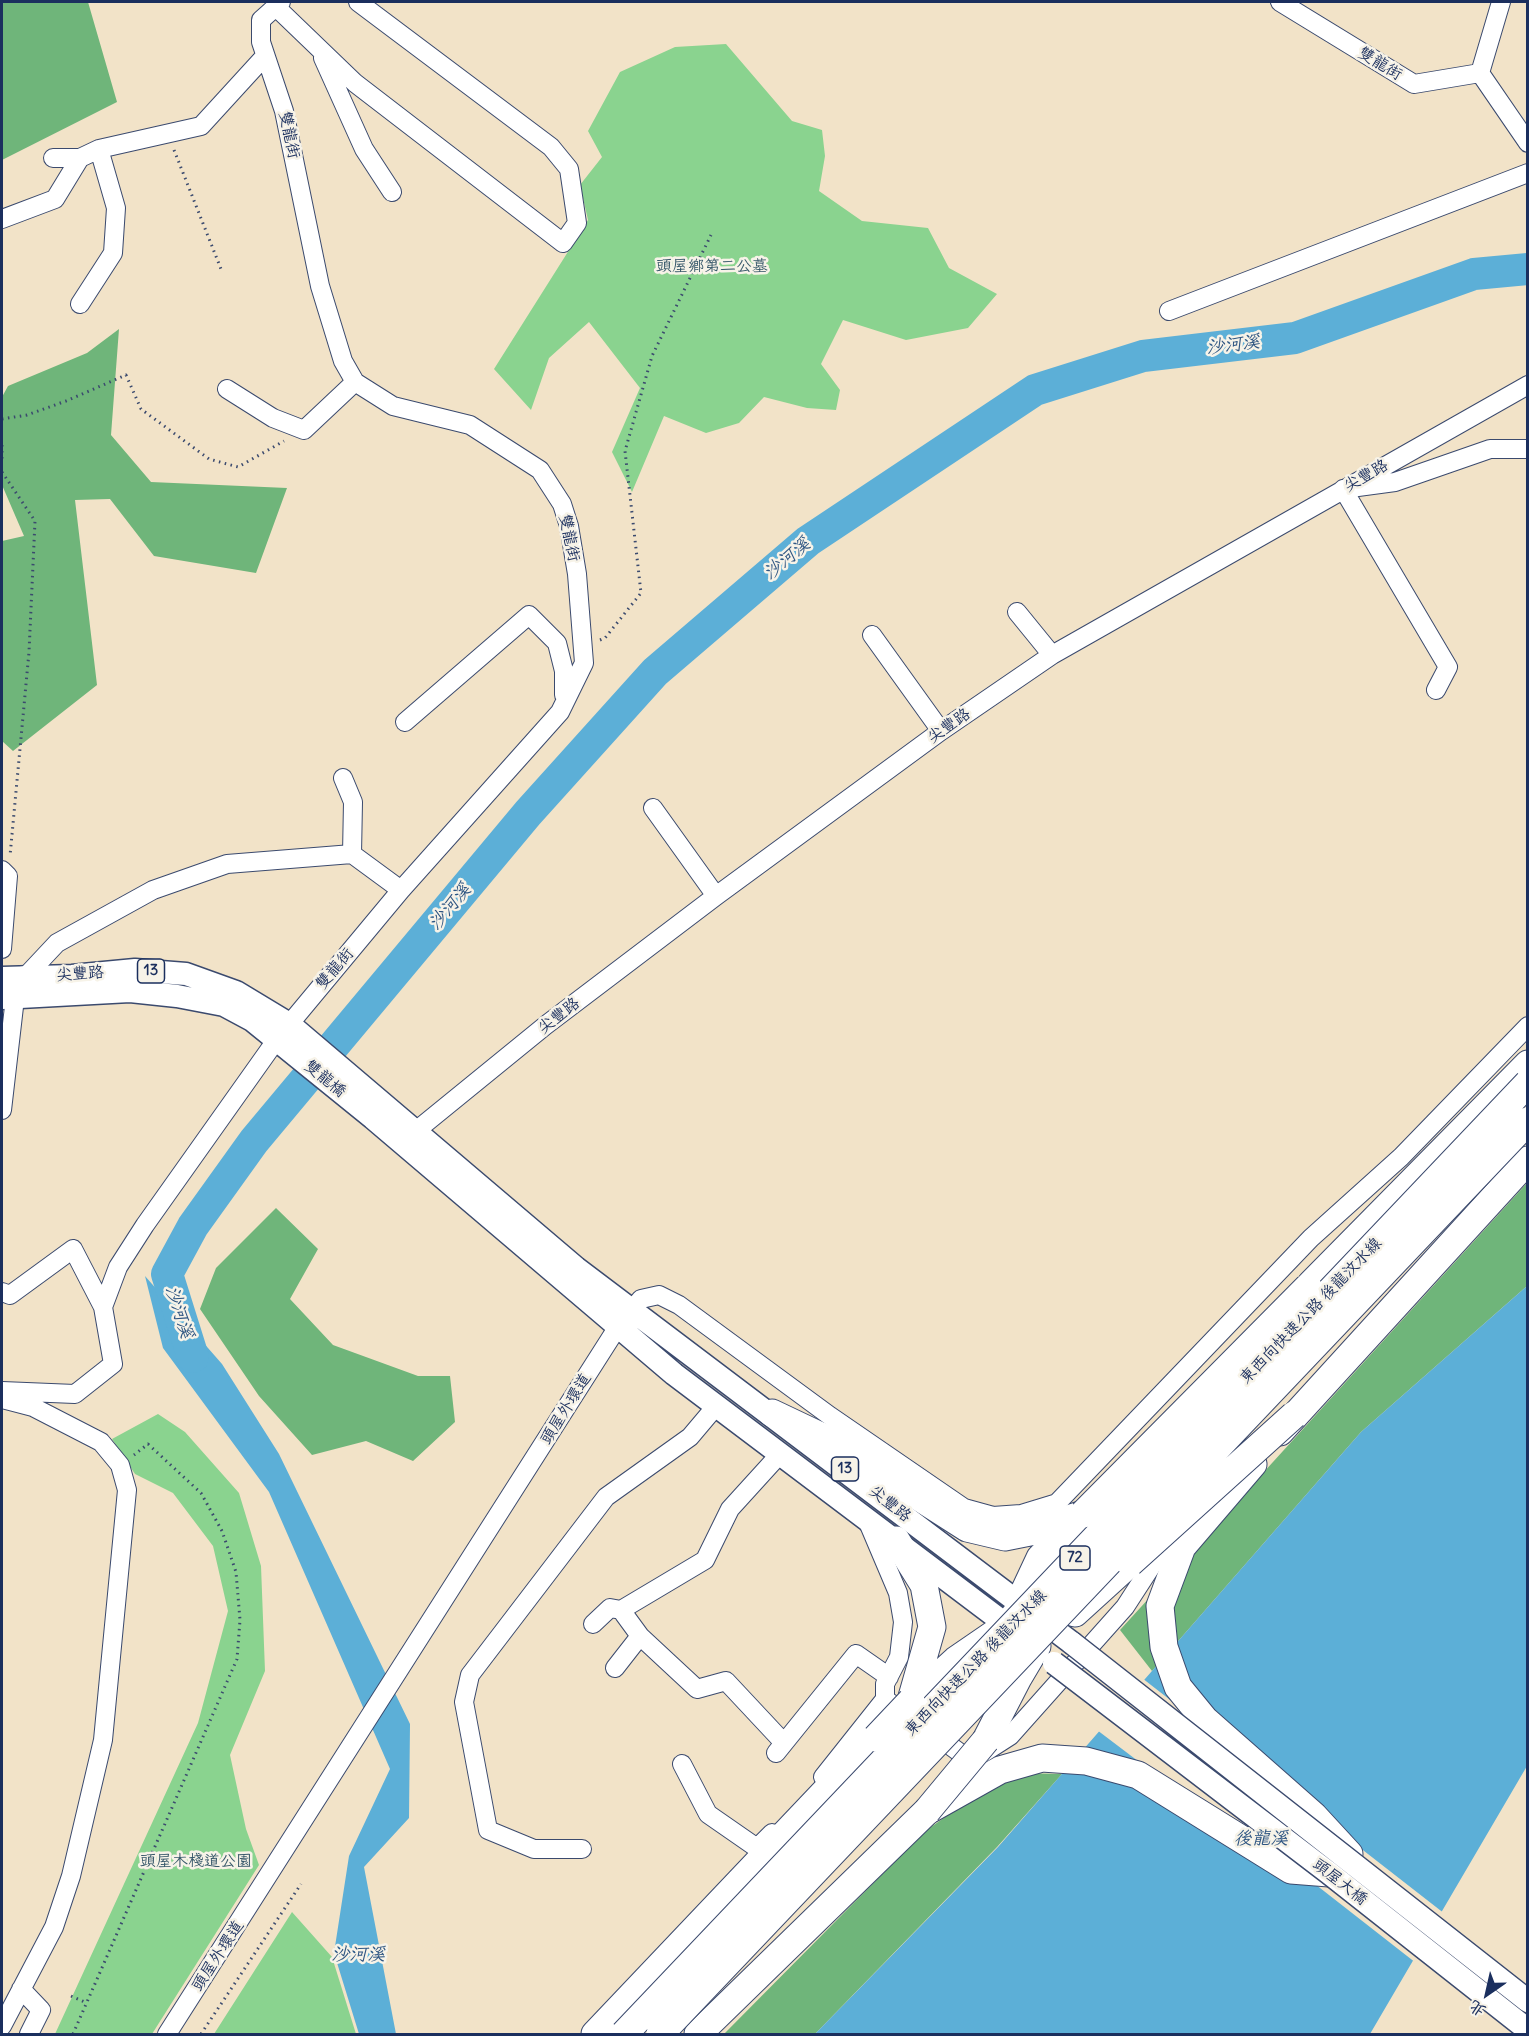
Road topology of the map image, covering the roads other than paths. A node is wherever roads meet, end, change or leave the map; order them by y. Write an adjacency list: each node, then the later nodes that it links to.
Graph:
1 (358, 2): 5 (street)
2 (1280, 2): 7 (street, 雙龍街)
3 (1501, 2): 7 (street)
4 (278, 4): 5 (street); 6 (street, 雙龍街)
5 (319, 48): 13 (street)
6 (265, 56): 9 (street); 17 (street, 雙龍街)
7 (1480, 73): 8 (street)
8 (1527, 143)
9 (99, 149): 11 (street); 15 (street)
10 (53, 158): 11 (street)
11 (80, 158): 14 (street)
12 (1527, 173): 16 (street)
13 (393, 192)
14 (2, 219)
15 (80, 304)
16 (1169, 311)
17 (355, 382): 19 (street); 26 (street, 雙龍街)
18 (1527, 385): 21 (street, 尖豐路)
19 (227, 389)
20 (1527, 449): 21 (street)
21 (1343, 489): 24 (street, 尖豐路); 25 (street)
22 (1017, 612): 24 (street)
23 (872, 635): 28 (street)
24 (1052, 655): 28 (street, 尖豐路)
25 (1436, 690)
26 (564, 700): 27 (street); 33 (street, 雙龍街)
27 (405, 722)
28 (941, 731): 34 (street, 尖豐路)
29 (343, 778): 31 (street)
30 (653, 807): 34 (street)
31 (352, 854): 33 (street); 36 (street)
32 (5, 873): 35 (street)
33 (401, 890): 38 (street, 雙龍街)
34 (716, 896): 44 (street, 尖豐路)
35 (2, 949)
36 (6, 985): 38 (main road, 尖豐路 / 13); 41 (street)
37 (1527, 1026): 50 (street, 頭屋外環道)
38 (283, 1031): 42 (main road, 雙龍橋 / 13); 47 (street, 雙龍街)
39 (1527, 1064): 57 (highway, bridge)
40 (1527, 1083): 81 (highway, 東西向快速公路 後龍汶水線 / 72, bridge)
41 (2, 1110)
42 (378, 1111): 44 (main road, 尖豐路 / 13)
43 (1527, 1121): 82 (highway, 東西向快速公路 後龍汶水線 / 72, bridge)
44 (408, 1138): 48 (main road, 尖豐路 / 13); 49 (main road, 尖豐路 / 13)
45 (1527, 1160): 55 (highway)
46 (2, 1292): 47 (street)
47 (103, 1307): 51 (street)
48 (632, 1310): 49 (street, 頭屋外環道); 50 (street, 頭屋外環道); 54 (main road, 尖豐路 / 13)
49 (617, 1328): 53 (main road, 尖豐路 / 13); 79 (street, 頭屋外環道)
50 (1223, 1331): 68 (street)
51 (2, 1391)
52 (2, 1399): 74 (street)
53 (717, 1405): 56 (main road, 尖豐路 / 13); 71 (street)
54 (772, 1413): 57 (highway); 61 (main road, 尖豐路 / 13)
55 (1294, 1415): 64 (highway, bridge); 73 (highway, bridge)
56 (780, 1454): 58 (main road, 尖豐路 / 13); 60 (street)
57 (1083, 1514): 61 (highway)
58 (867, 1520): 59 (main road, 尖豐路 / 13); 67 (street)
59 (896, 1540): 61 (main road, 尖豐路 / 13); 68 (highway)
60 (621, 1610): 62 (street); 63 (street)
61 (1015, 1615): 64 (main road, 尖豐路 / 13); 65 (main road, 尖豐路 / 13); 68 (highway)
62 (593, 1624)
63 (640, 1636): 66 (street); 67 (street)
64 (1064, 1636): 65 (highway); 73 (main road, 頭屋大橋 / 13, bridge)
65 (1045, 1655): 70 (highway, bridge); 72 (main road, 頭屋大橋 / 13, bridge)
66 (615, 1668)
67 (889, 1677): 68 (street)
68 (898, 1700): 69 (street); 80 (highway, bridge)
69 (682, 1764)
70 (927, 1811): 72 (highway, bridge); 83 (highway)
71 (582, 1849)
72 (1329, 1873): 77 (main road, 頭屋大橋 / 13, bridge)
73 (1371, 1876): 75 (main road, 頭屋大橋 / 13, bridge)
74 (21, 1989): 76 (street); 78 (street)
75 (1527, 2001)
76 (2, 2026)
77 (1527, 2031)
78 (30, 2034)
79 (167, 2034)
80 (595, 2034)
81 (624, 2034)
82 (660, 2034)
83 (698, 2034)

